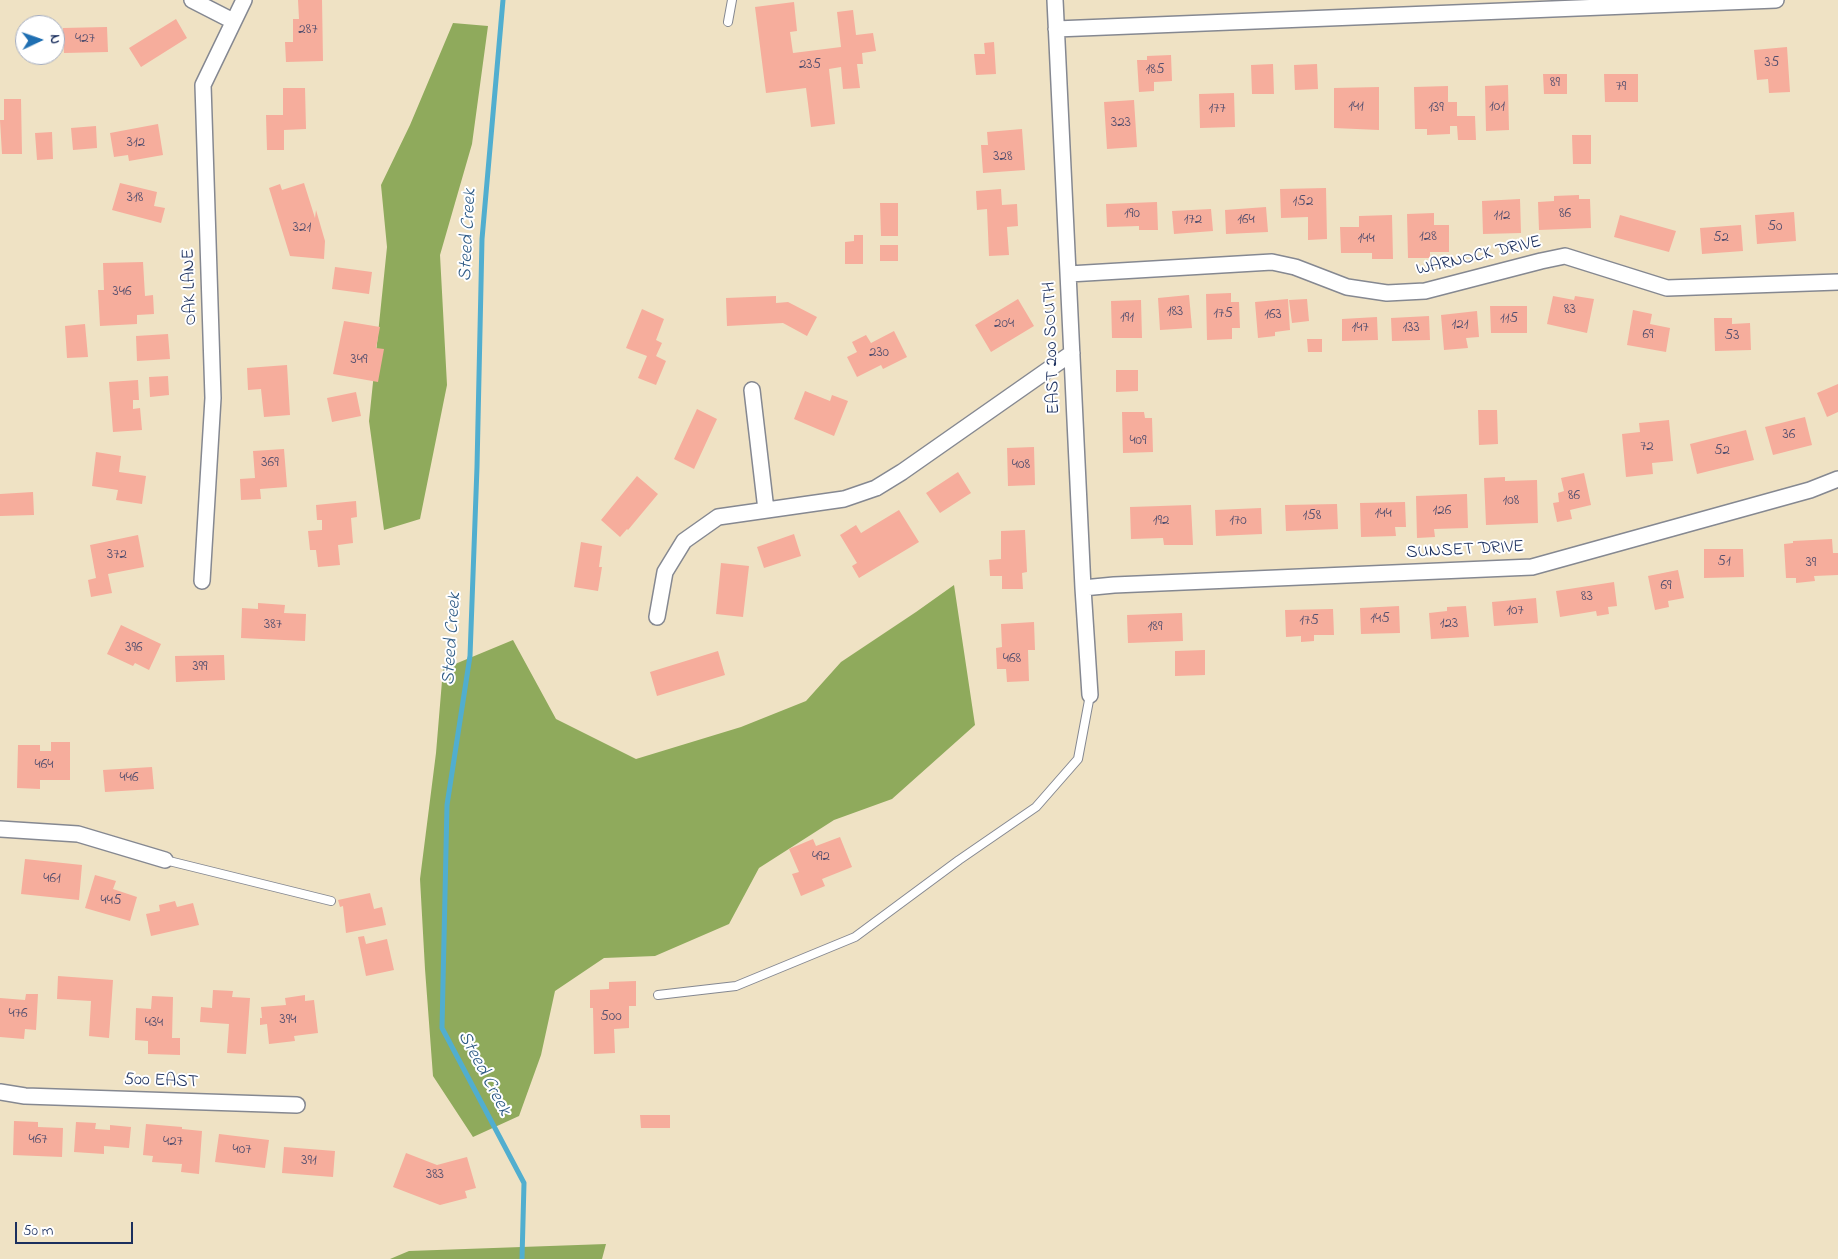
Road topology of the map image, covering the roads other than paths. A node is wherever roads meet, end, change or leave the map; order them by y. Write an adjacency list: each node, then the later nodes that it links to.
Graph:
1 (192, 0): 7 (street)
2 (244, 0): 7 (street, OAK LANE)
3 (732, 0): 8 (lane)
4 (1055, 0): 9 (street, EAST 200 SOUTH)
5 (1776, 0): 6 (street)
6 (1690, 2): 9 (street)
7 (233, 20): 16 (street, OAK LANE)
8 (728, 22)
9 (1056, 28): 10 (street, EAST 200 SOUTH)
10 (1069, 274): 11 (street, WARNOCK DRIVE); 12 (street, EAST 200 SOUTH)
11 (1838, 282)
12 (1072, 353): 15 (street); 17 (street, EAST 200 SOUTH)
13 (752, 390): 15 (street)
14 (1838, 479): 17 (street, SUNSET DRIVE)
15 (766, 510): 18 (street)
16 (202, 581)
17 (1083, 588): 19 (street, EAST 200 SOUTH)
18 (657, 617)
19 (1090, 695): 23 (lane)
20 (0, 828): 21 (street)
21 (165, 860): 22 (lane)
22 (331, 901)
23 (658, 995)
24 (0, 1092): 25 (street, 500 EAST)
25 (297, 1105)

